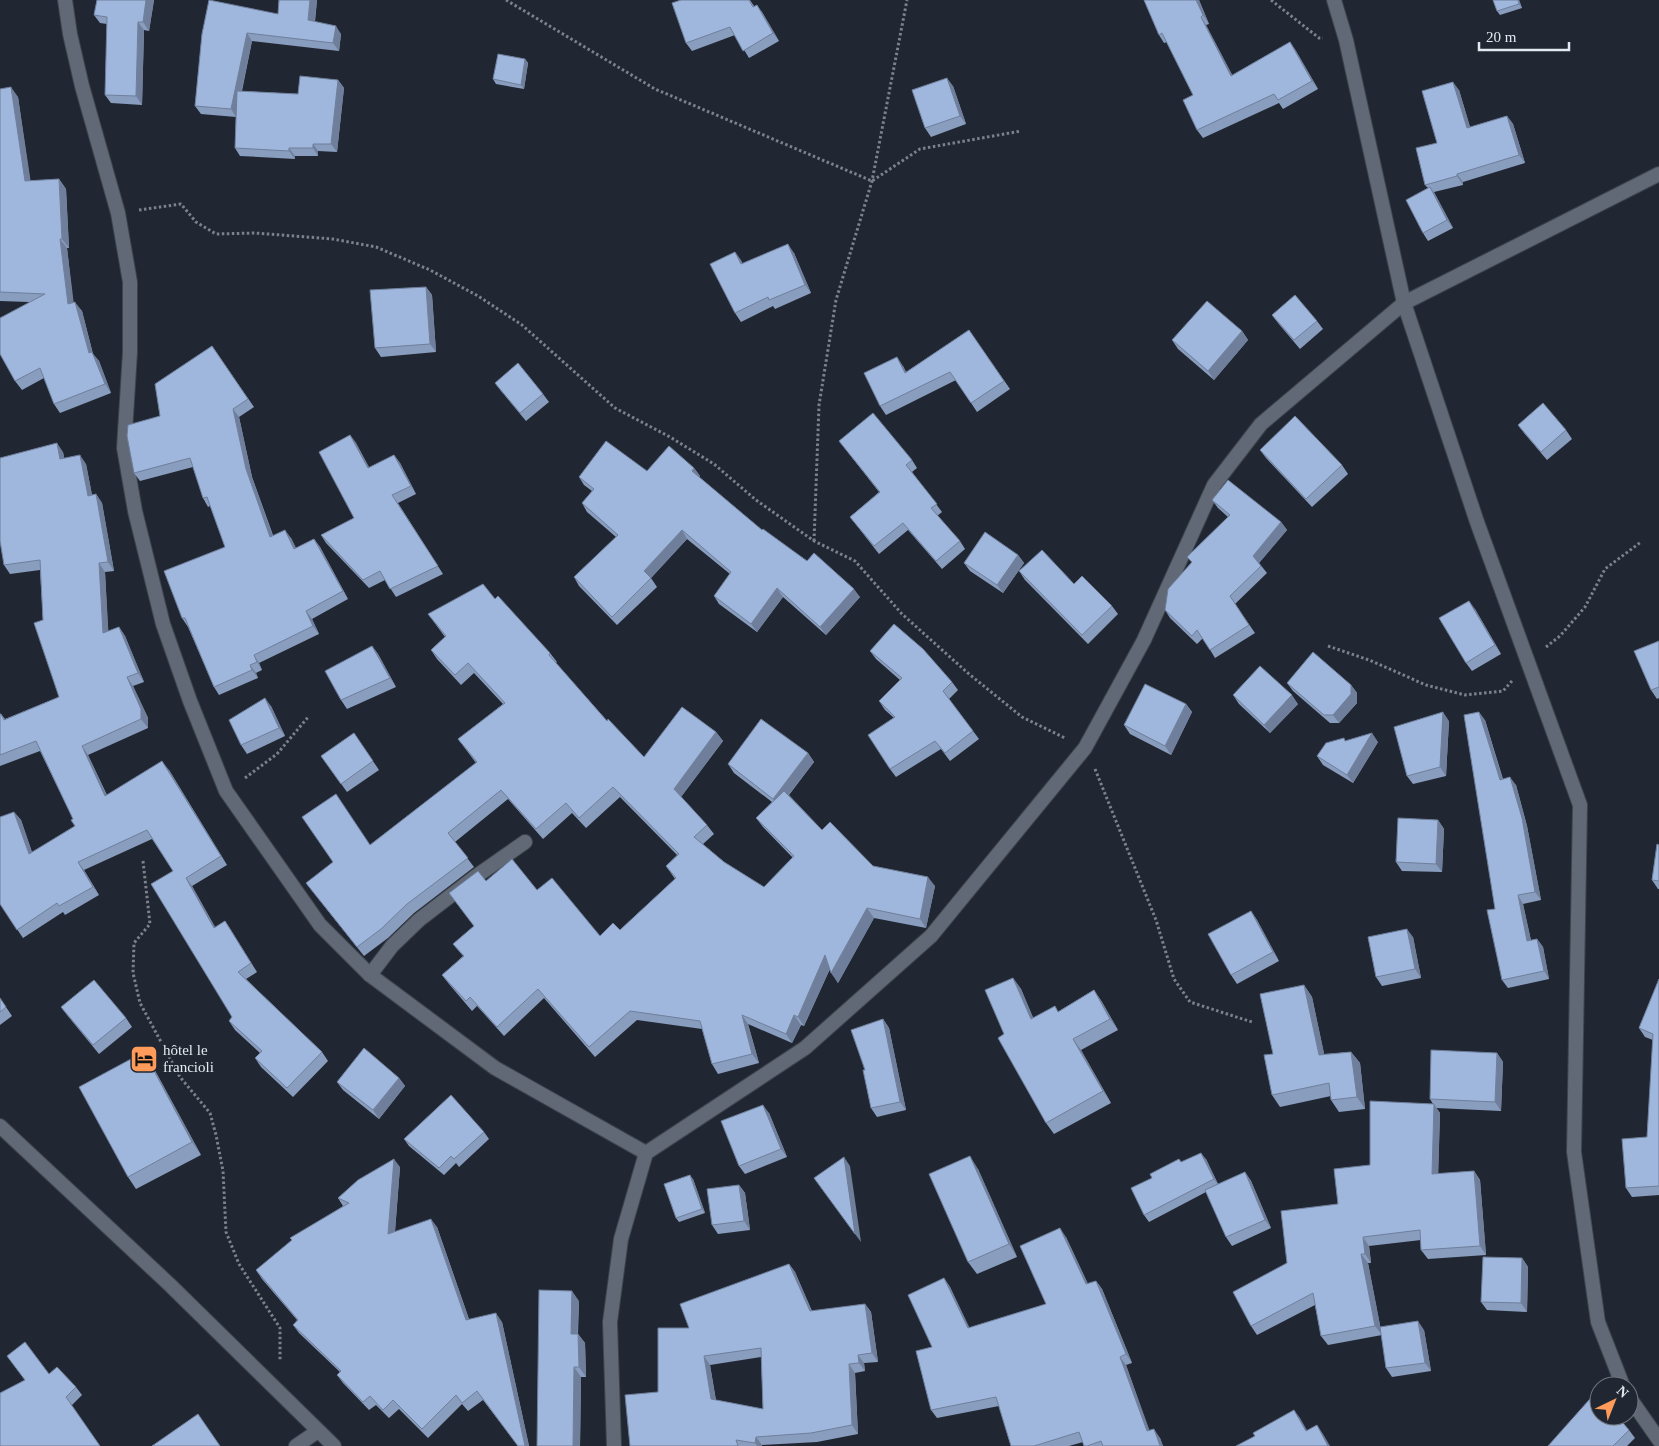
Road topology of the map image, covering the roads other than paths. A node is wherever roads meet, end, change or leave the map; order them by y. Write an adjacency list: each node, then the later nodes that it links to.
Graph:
1 (65, 0): 6 (street)
2 (1334, 0): 4 (street)
3 (1659, 174): 4 (street)
4 (1404, 303): 8 (street); 9 (street)
5 (525, 842): 6 (street)
6 (370, 975): 8 (street)
7 (0, 1126): 11 (street)
8 (646, 1153): 15 (street)
9 (1619, 1376)
10 (1639, 1411): 12 (street)
11 (318, 1431): 13 (street); 14 (street)
12 (1659, 1440)
13 (296, 1446)
14 (334, 1446)
15 (614, 1446)

